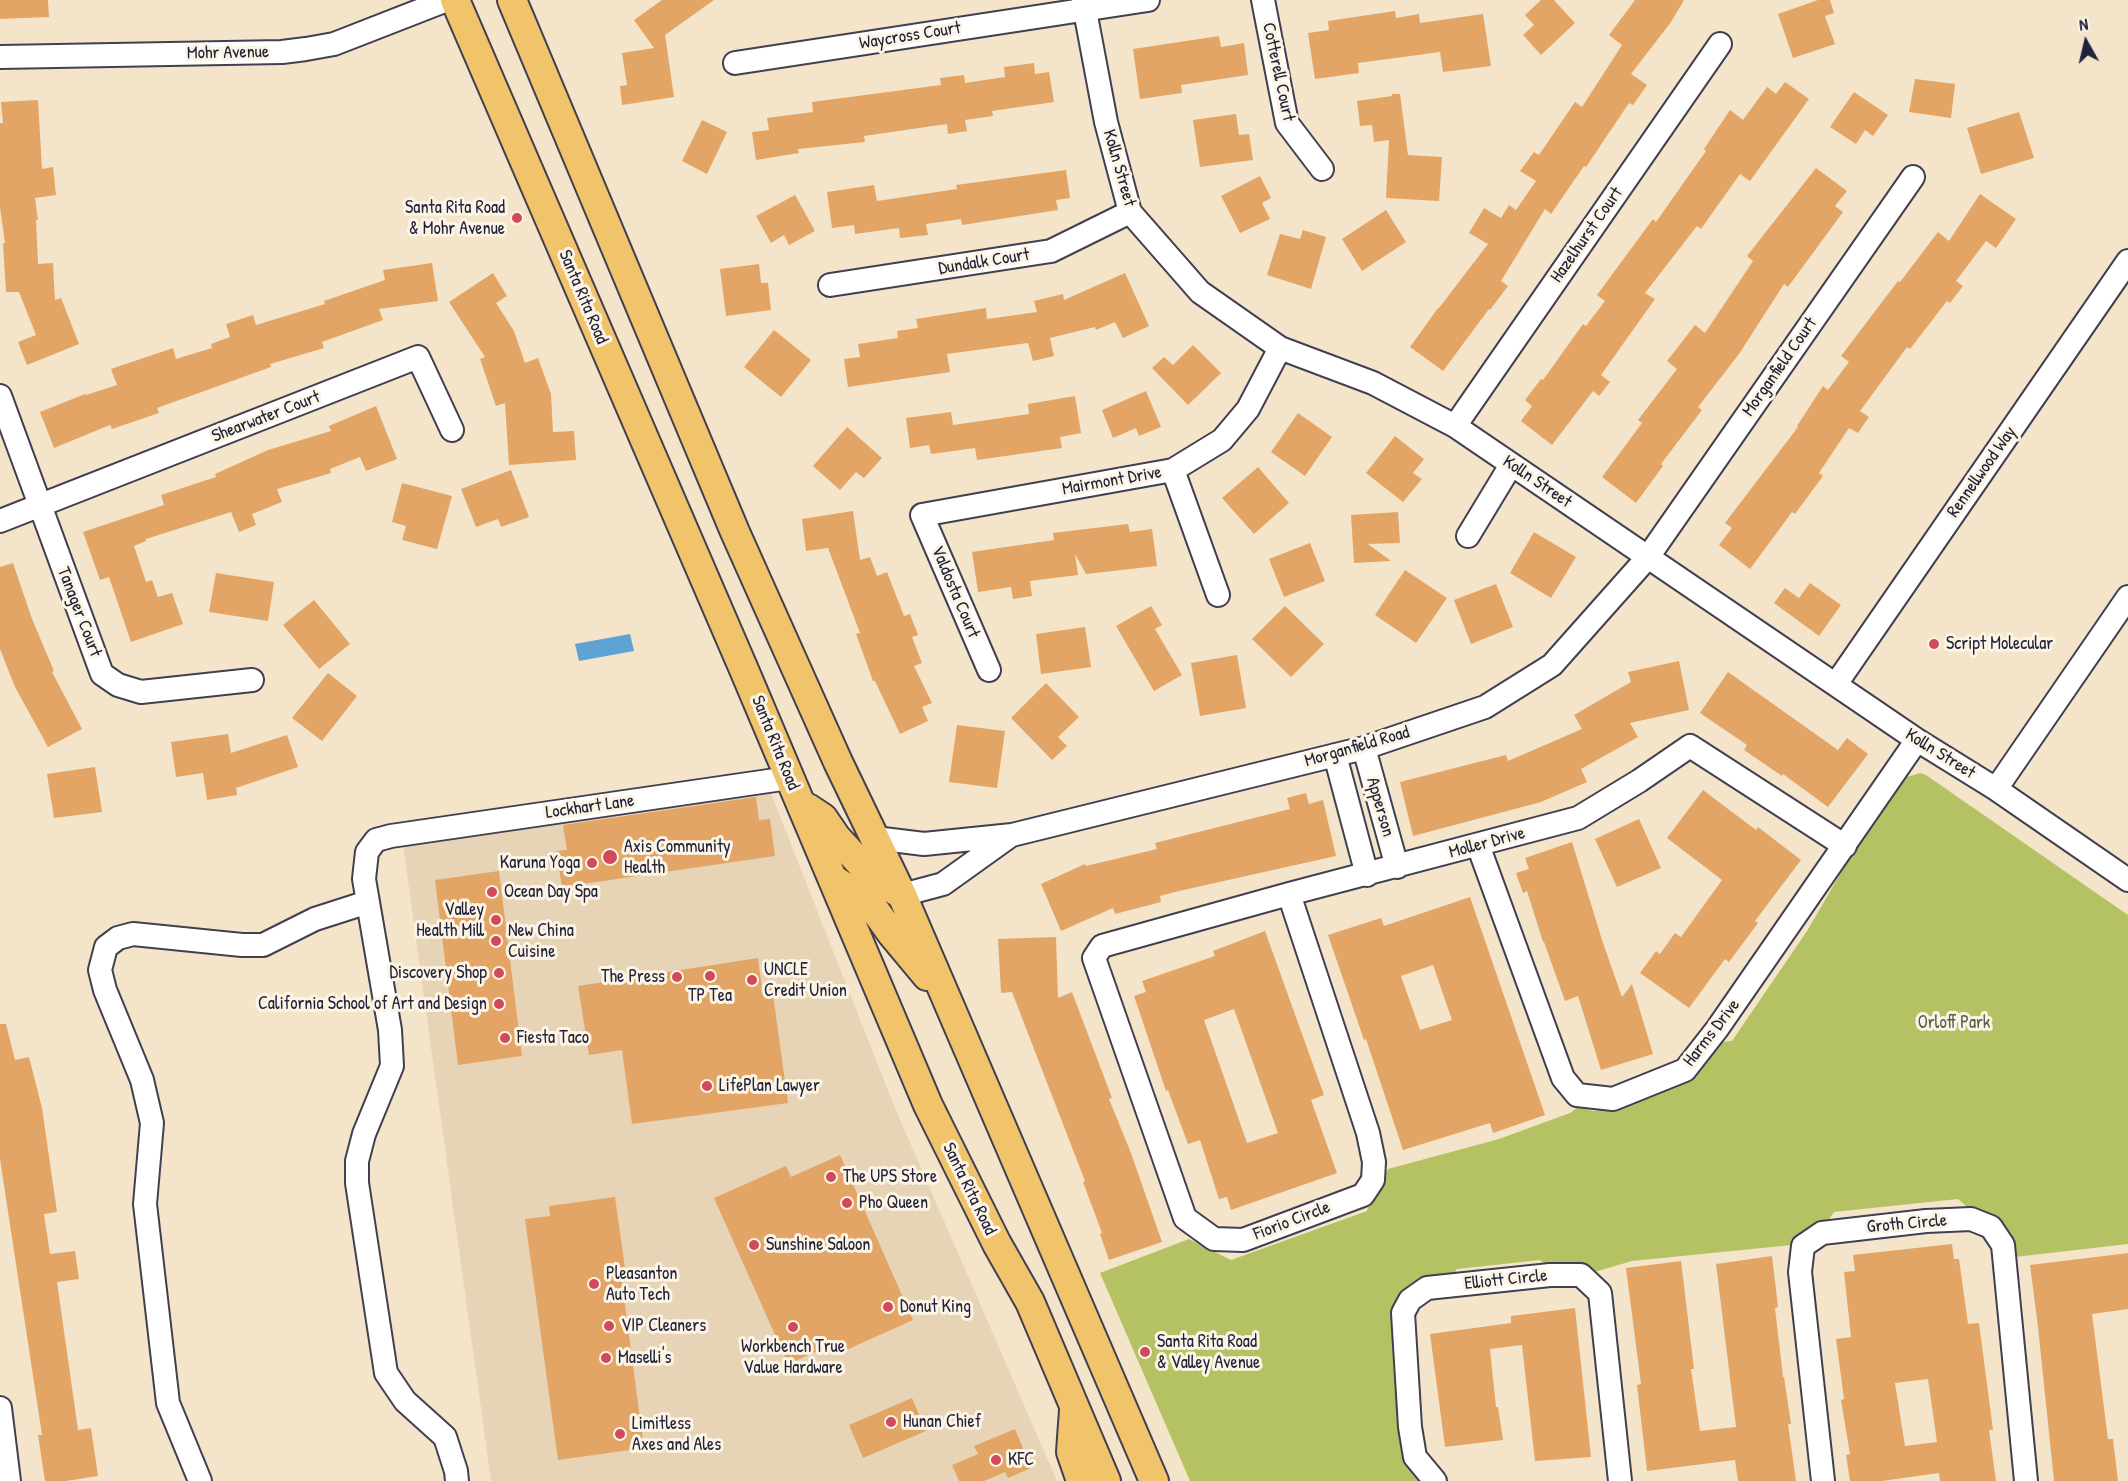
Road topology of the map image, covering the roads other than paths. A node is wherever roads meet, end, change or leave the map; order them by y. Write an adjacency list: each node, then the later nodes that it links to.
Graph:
1 (447, 0): 8 (street, Mohr Avenue)
2 (455, 0): 26 (main road, Santa Rita Road)
3 (512, 0): 24 (main road)
4 (1148, 0): 6 (street, Waycross Court)
5 (1263, 0): 10 (street, Cotterell Court)
6 (1083, 5): 9 (street, Waycross Court); 12 (street, Kolln Street)
7 (1720, 44): 17 (street, Hazelhurst Court)
8 (0, 57)
9 (735, 63)
10 (1322, 169)
11 (1913, 177): 27 (street, Morganfield Court)
12 (1130, 212): 14 (street, Dundalk Court); 15 (street, Kolln Street)
13 (2128, 261): 32 (street, Rennellwood Way)
14 (830, 285)
15 (1280, 348): 17 (street, Kolln Street); 20 (street, Mairmont Drive)
16 (0, 396): 21 (street, Tanager Court)
17 (1455, 426): 19 (street, Kolln Street)
18 (452, 430): 21 (street, Shearwater Court)
19 (1510, 465): 25 (street); 27 (street, Kolln Street)
20 (1173, 470): 22 (street, Mairmont Drive); 28 (street)
21 (39, 506): 23 (street); 31 (street, Tanager Court)
22 (922, 515): 30 (street, Valdosta Court)
23 (0, 521)
24 (735, 532): 26 (main road); 39 (main road)
25 (1468, 537)
26 (693, 551): 37 (main road, Santa Rita Road)
27 (1648, 557): 32 (street, Kolln Street); 34 (street, Morganfield Road)
28 (1218, 595)
29 (2128, 597): 36 (street)
30 (988, 670)
31 (252, 680)
32 (1836, 684): 33 (street, Kolln Street)
33 (1917, 740): 36 (street, Kolln Street); 41 (street, Harms Drive)
34 (1364, 748): 35 (street, Morganfield Road); 42 (street, Apperson)
35 (1335, 755): 38 (street, Morganfield Road); 43 (street, Apperson)
36 (1996, 789): 45 (street, Kolln Street)
37 (794, 790): 44 (main road, Santa Rita Road); 47 (main road); 48 (street, Lockhart Lane)
38 (1012, 835): 39 (street, Morganfield Road); 47 (street, Morganfield Road)
39 (875, 838): 47 (main road)
40 (1478, 845): 41 (street, Moller Drive); 41 (street, Harms Drive); 42 (street, Moller Drive)
41 (1845, 846)
42 (1397, 867): 43 (street, Moller Drive)
43 (1367, 874): 46 (street, Moller Drive)
44 (833, 879): 50 (main road); 51 (main road, Santa Rita Road)
45 (2128, 880)
46 (1289, 894): 49 (street, Moller Drive); 49 (street, Fiorio Circle)
47 (902, 895): 50 (main road)
48 (368, 902): 54 (street); 55 (street)
49 (1094, 958)
50 (946, 998): 58 (main road)
51 (1074, 1405): 56 (main road); 57 (main road, Santa Rita Road)
52 (0, 1410): 53 (street)
53 (9, 1481)
54 (200, 1481)
55 (457, 1481)
56 (1081, 1481)
57 (1106, 1481)
58 (1155, 1481)
59 (1435, 1481): 60 (street, Elliott Circle)
60 (1620, 1481)
61 (1823, 1481): 62 (street, Groth Circle)
62 (2026, 1481)

